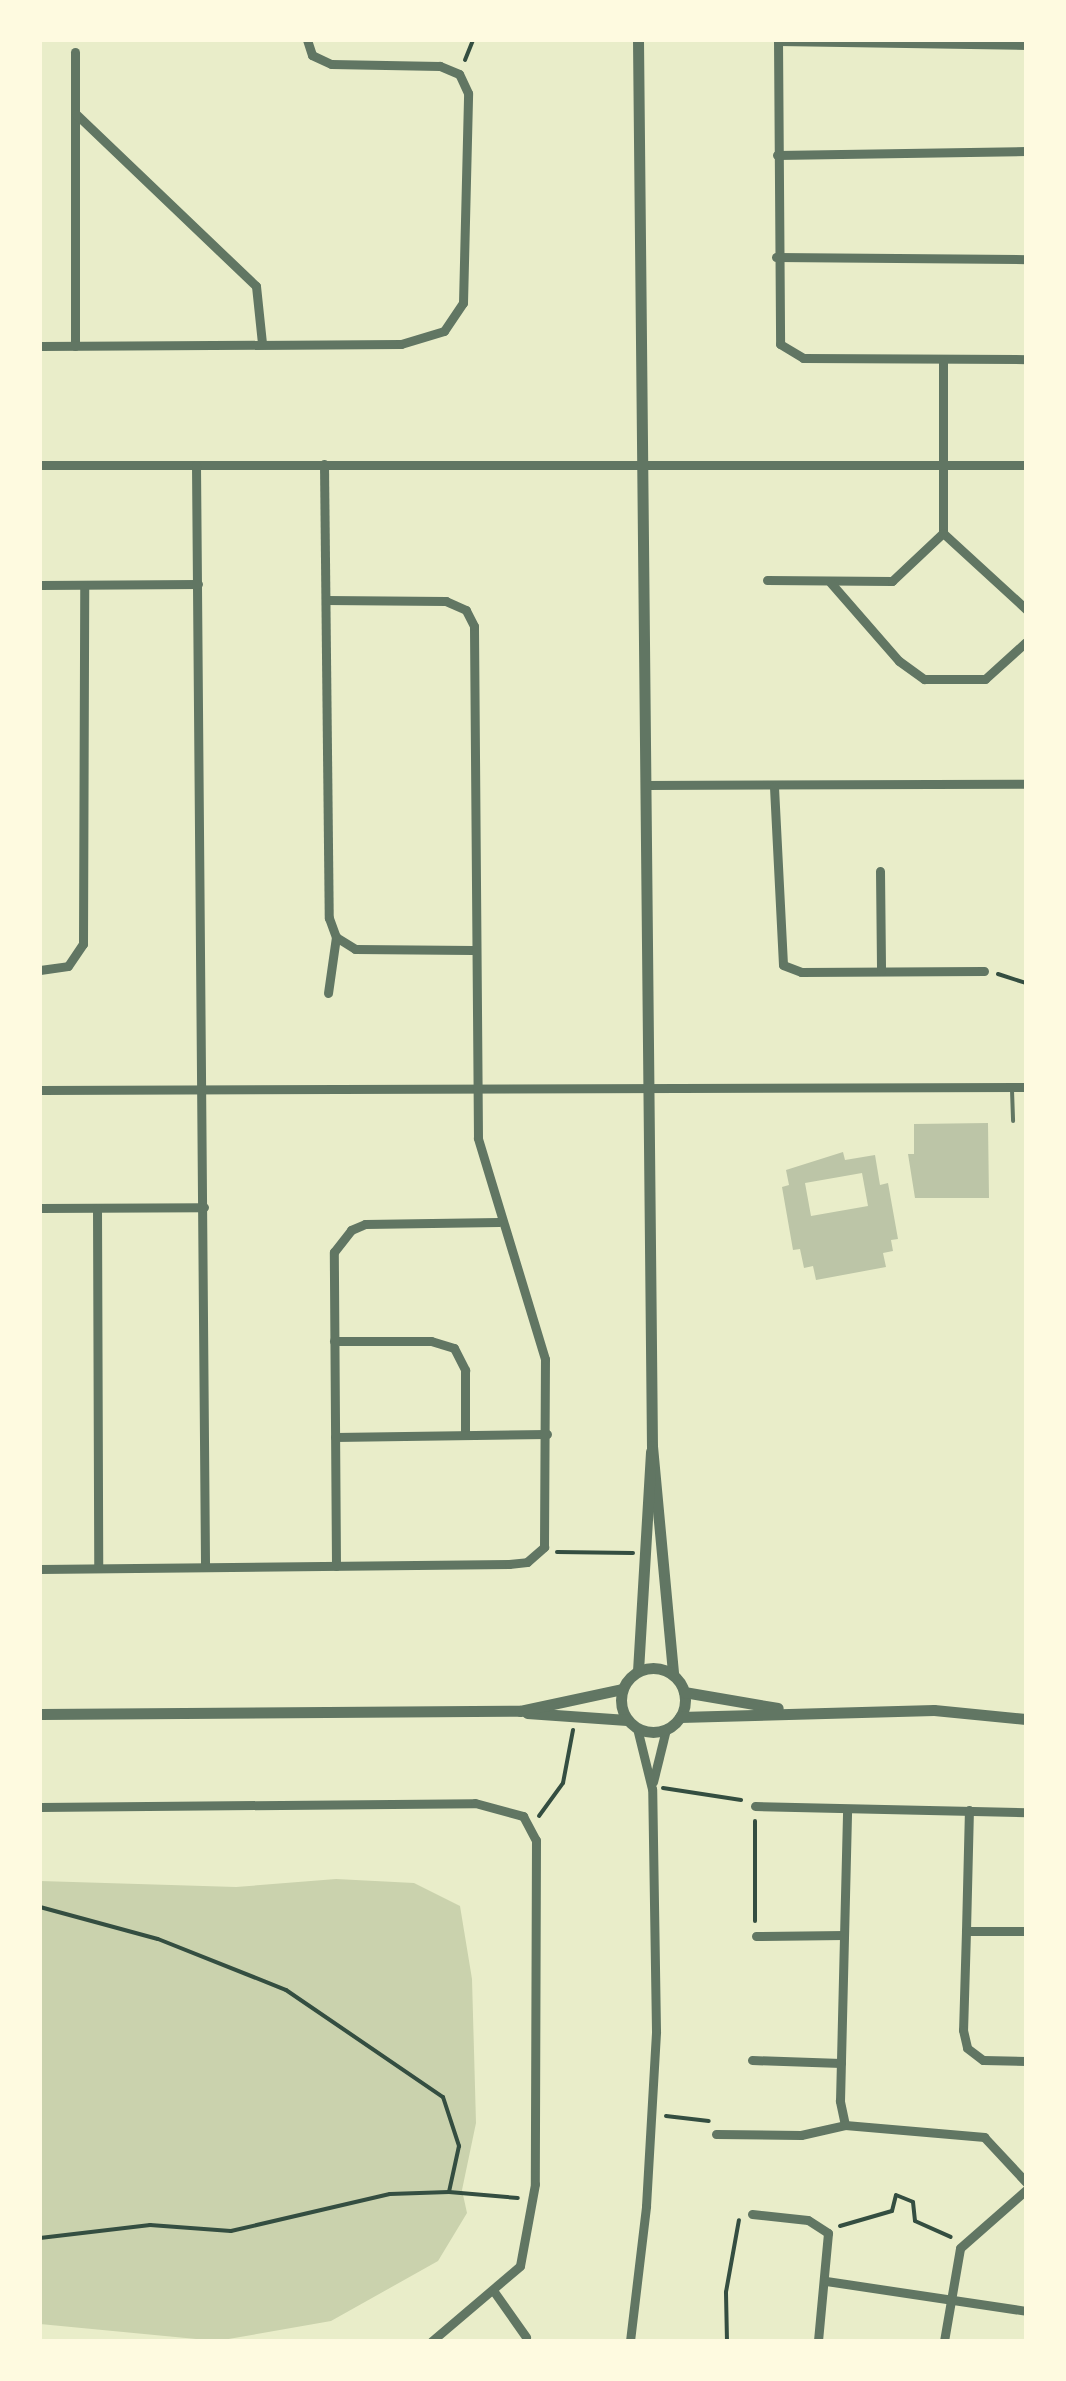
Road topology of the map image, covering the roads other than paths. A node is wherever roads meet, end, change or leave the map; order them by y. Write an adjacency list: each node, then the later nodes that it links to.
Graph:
1 (307, 40): 11 (street)
2 (638, 40): 17 (street)
3 (778, 41): 4 (street); 8 (street)
4 (1026, 45)
5 (75, 52): 6 (street)
6 (76, 114): 11 (street); 13 (street)
7 (1026, 151): 8 (street)
8 (777, 155): 9 (street)
9 (776, 257): 10 (street); 14 (street)
10 (1026, 259)
11 (262, 343): 13 (street)
12 (40, 346): 13 (street)
13 (76, 346)
14 (942, 360): 15 (street); 20 (street)
15 (1026, 360)
16 (324, 464): 17 (street); 19 (street); 28 (street)
17 (640, 464): 20 (street); 32 (street)
18 (40, 465): 19 (street)
19 (196, 465): 25 (street)
20 (941, 465): 21 (street); 22 (street)
21 (1026, 466)
22 (943, 533): 24 (street); 29 (street)
23 (767, 580): 24 (street)
24 (830, 582): 30 (street)
25 (198, 584): 27 (street); 44 (street)
26 (40, 585): 27 (street)
27 (84, 586): 37 (street)
28 (326, 600): 35 (street); 36 (street)
29 (1026, 609)
30 (1026, 642)
31 (1026, 784): 33 (street)
32 (645, 785): 33 (street); 41 (street)
33 (774, 787): 38 (street)
34 (880, 871): 38 (street)
35 (336, 937): 36 (street); 40 (street)
36 (473, 950): 45 (street)
37 (40, 970)
38 (881, 971): 39 (street)
39 (984, 971)
40 (328, 994)
41 (649, 1086): 42 (street); 45 (street); 56 (street)
42 (1012, 1087): 43 (street); 47 (lane)
43 (1026, 1087)
44 (202, 1088): 45 (street); 46 (street); 48 (street)
45 (476, 1088): 51 (street)
46 (40, 1090)
47 (1013, 1121)
48 (204, 1207): 50 (street); 58 (street)
49 (40, 1208): 50 (street)
50 (96, 1208): 59 (street)
51 (499, 1222): 52 (street); 54 (street)
52 (334, 1341): 53 (street); 55 (street)
53 (465, 1434): 54 (street); 55 (street)
54 (547, 1434): 57 (street)
55 (335, 1437): 57 (street)
56 (652, 1446): 61 (street); 62 (street)
57 (336, 1566): 58 (street)
58 (205, 1567): 59 (street)
59 (98, 1568): 60 (street)
60 (40, 1569)
61 (638, 1671): 62 (street); 63 (street)
62 (673, 1674): 64 (street)
63 (622, 1690): 66 (street); 70 (street)
64 (684, 1692): 65 (street); 68 (street)
65 (782, 1710): 68 (street); 69 (street)
66 (520, 1711): 67 (street); 70 (street)
67 (40, 1714)
68 (680, 1717): 71 (street)
69 (1026, 1719)
70 (632, 1724): 71 (street); 72 (street)
71 (666, 1729): 72 (street)
72 (652, 1789): 96 (street)
73 (754, 1806): 75 (street)
74 (40, 1807): 91 (street)
75 (847, 1809): 76 (street); 80 (street)
76 (970, 1810): 77 (street); 78 (street)
77 (1026, 1812)
78 (966, 1931): 79 (street); 83 (street)
79 (1026, 1932)
80 (844, 1935): 81 (street); 84 (street)
81 (756, 1936)
82 (752, 2060): 84 (street)
83 (1026, 2061)
84 (841, 2063): 85 (street)
85 (846, 2125): 86 (street); 87 (street)
86 (716, 2134)
87 (1026, 2182)
88 (1026, 2190): 92 (street)
89 (752, 2214): 90 (street)
90 (826, 2281): 92 (street); 97 (street)
91 (495, 2293): 94 (street); 95 (street)
92 (950, 2301): 93 (street); 98 (street)
93 (1026, 2311)
94 (526, 2337)
95 (432, 2341)
96 (630, 2341)
97 (818, 2341)
98 (944, 2341)

